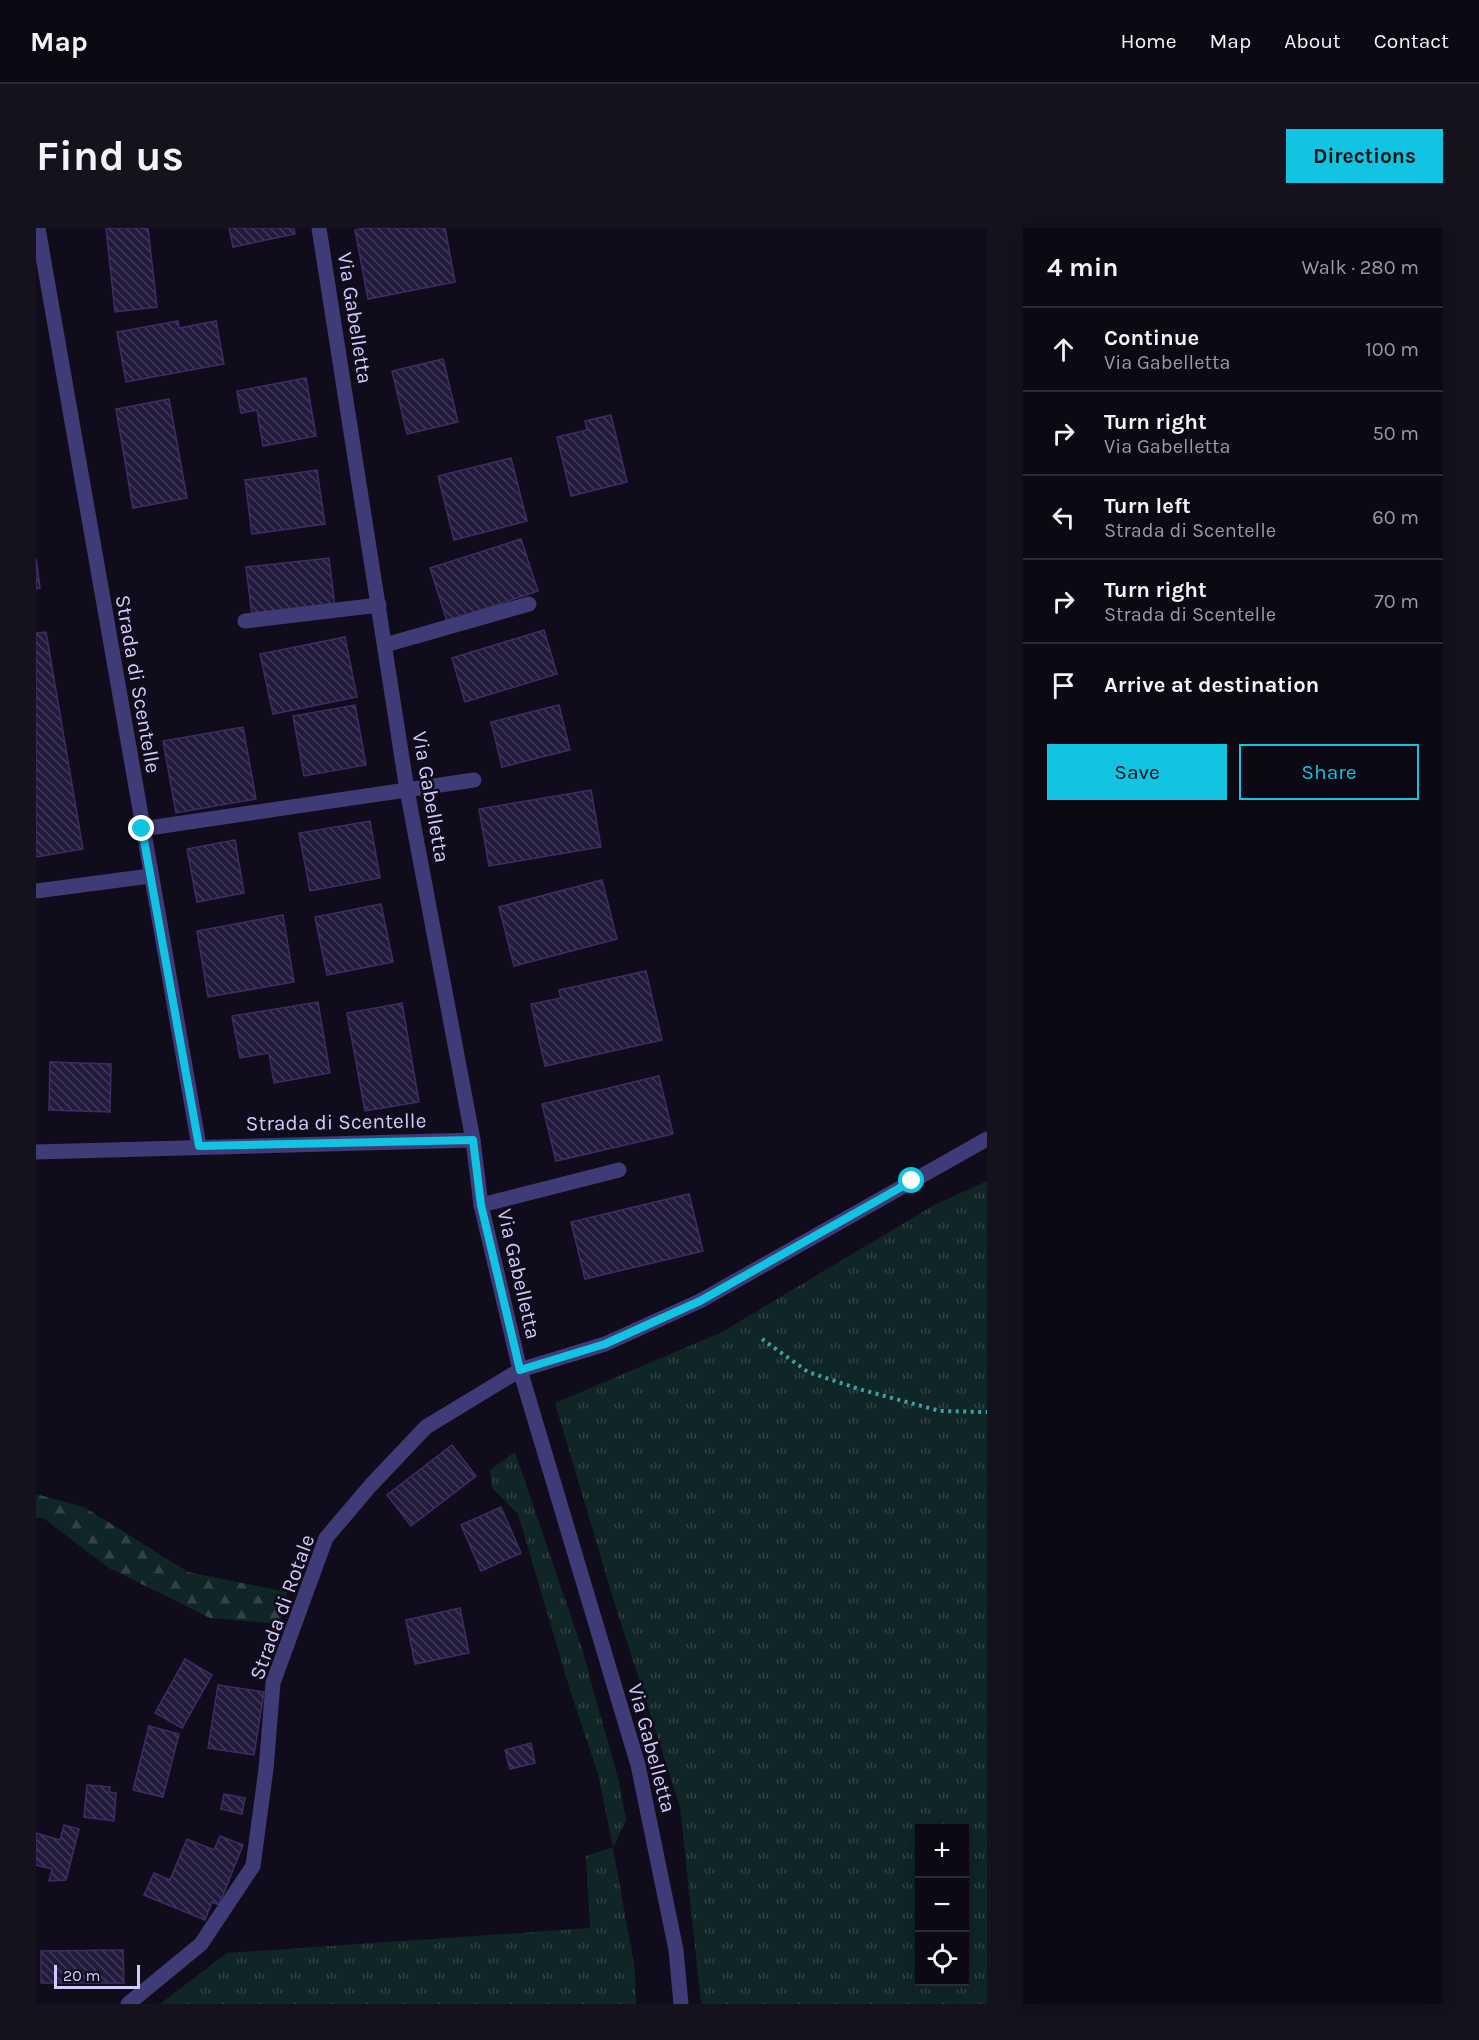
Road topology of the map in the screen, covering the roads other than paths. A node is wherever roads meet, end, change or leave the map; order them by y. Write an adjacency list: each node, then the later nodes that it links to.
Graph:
1 (38, 228): 9 (street, Strada di Scentelle)
2 (319, 228): 4 (street, Via Gabelletta)
3 (529, 604): 6 (street)
4 (379, 605): 5 (street); 6 (street, Via Gabelletta)
5 (245, 621)
6 (385, 645): 8 (street, Via Gabelletta)
7 (474, 780): 8 (street)
8 (407, 790): 9 (street); 13 (street, Via Gabelletta)
9 (142, 829): 10 (street, Strada di Scentelle)
10 (150, 876): 11 (street); 14 (street, Strada di Scentelle)
11 (36, 891)
12 (987, 1139): 18 (street, Via Gabelletta)
13 (473, 1140): 14 (street, Strada di Scentelle); 17 (street, Via Gabelletta)
14 (199, 1146): 15 (street, Strada di Scentelle)
15 (36, 1152)
16 (620, 1170): 17 (street)
17 (481, 1205): 18 (street, Via Gabelletta)
18 (520, 1370): 19 (street, Strada di Rotale); 20 (street, Via Gabelletta)
19 (128, 2004)
20 (681, 2004)

